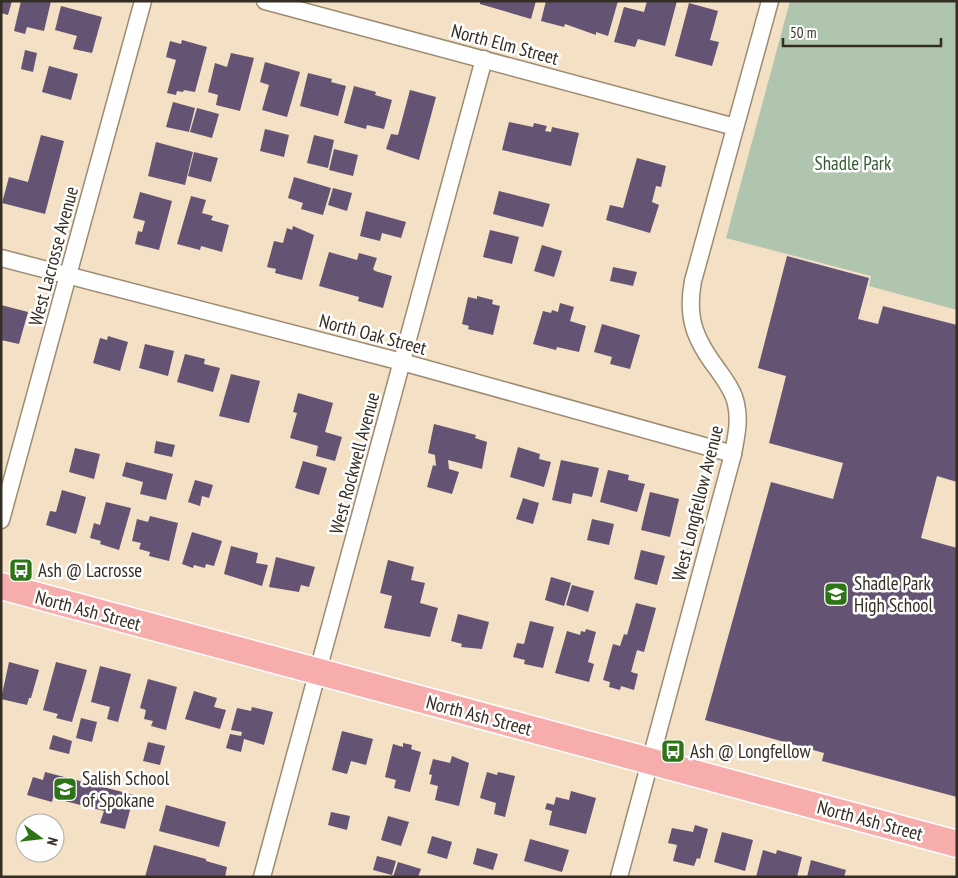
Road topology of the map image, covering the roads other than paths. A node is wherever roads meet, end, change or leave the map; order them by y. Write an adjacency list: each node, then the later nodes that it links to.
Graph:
1 (143, 1): 7 (street, West Lacrosse Avenue)
2 (265, 1): 4 (street, North Elm Street)
3 (770, 1): 5 (street, West Longfellow Avenue)
4 (484, 59): 5 (street, North Elm Street); 8 (street, West Rockwell Avenue)
5 (735, 127): 9 (street, West Longfellow Avenue)
6 (1, 258): 7 (street, North Oak Street)
7 (68, 276): 8 (street, North Oak Street); 10 (street, West Lacrosse Avenue)
8 (402, 362): 9 (street, North Oak Street); 12 (street, West Rockwell Avenue)
9 (733, 454): 13 (street, West Longfellow Avenue)
10 (1, 520)
11 (1, 586): 12 (main road, North Ash Street)
12 (317, 672): 13 (main road, North Ash Street); 15 (street, West Rockwell Avenue)
13 (650, 760): 14 (main road, North Ash Street); 16 (street, West Longfellow Avenue)
14 (957, 844)
15 (262, 877)
16 (619, 877)

